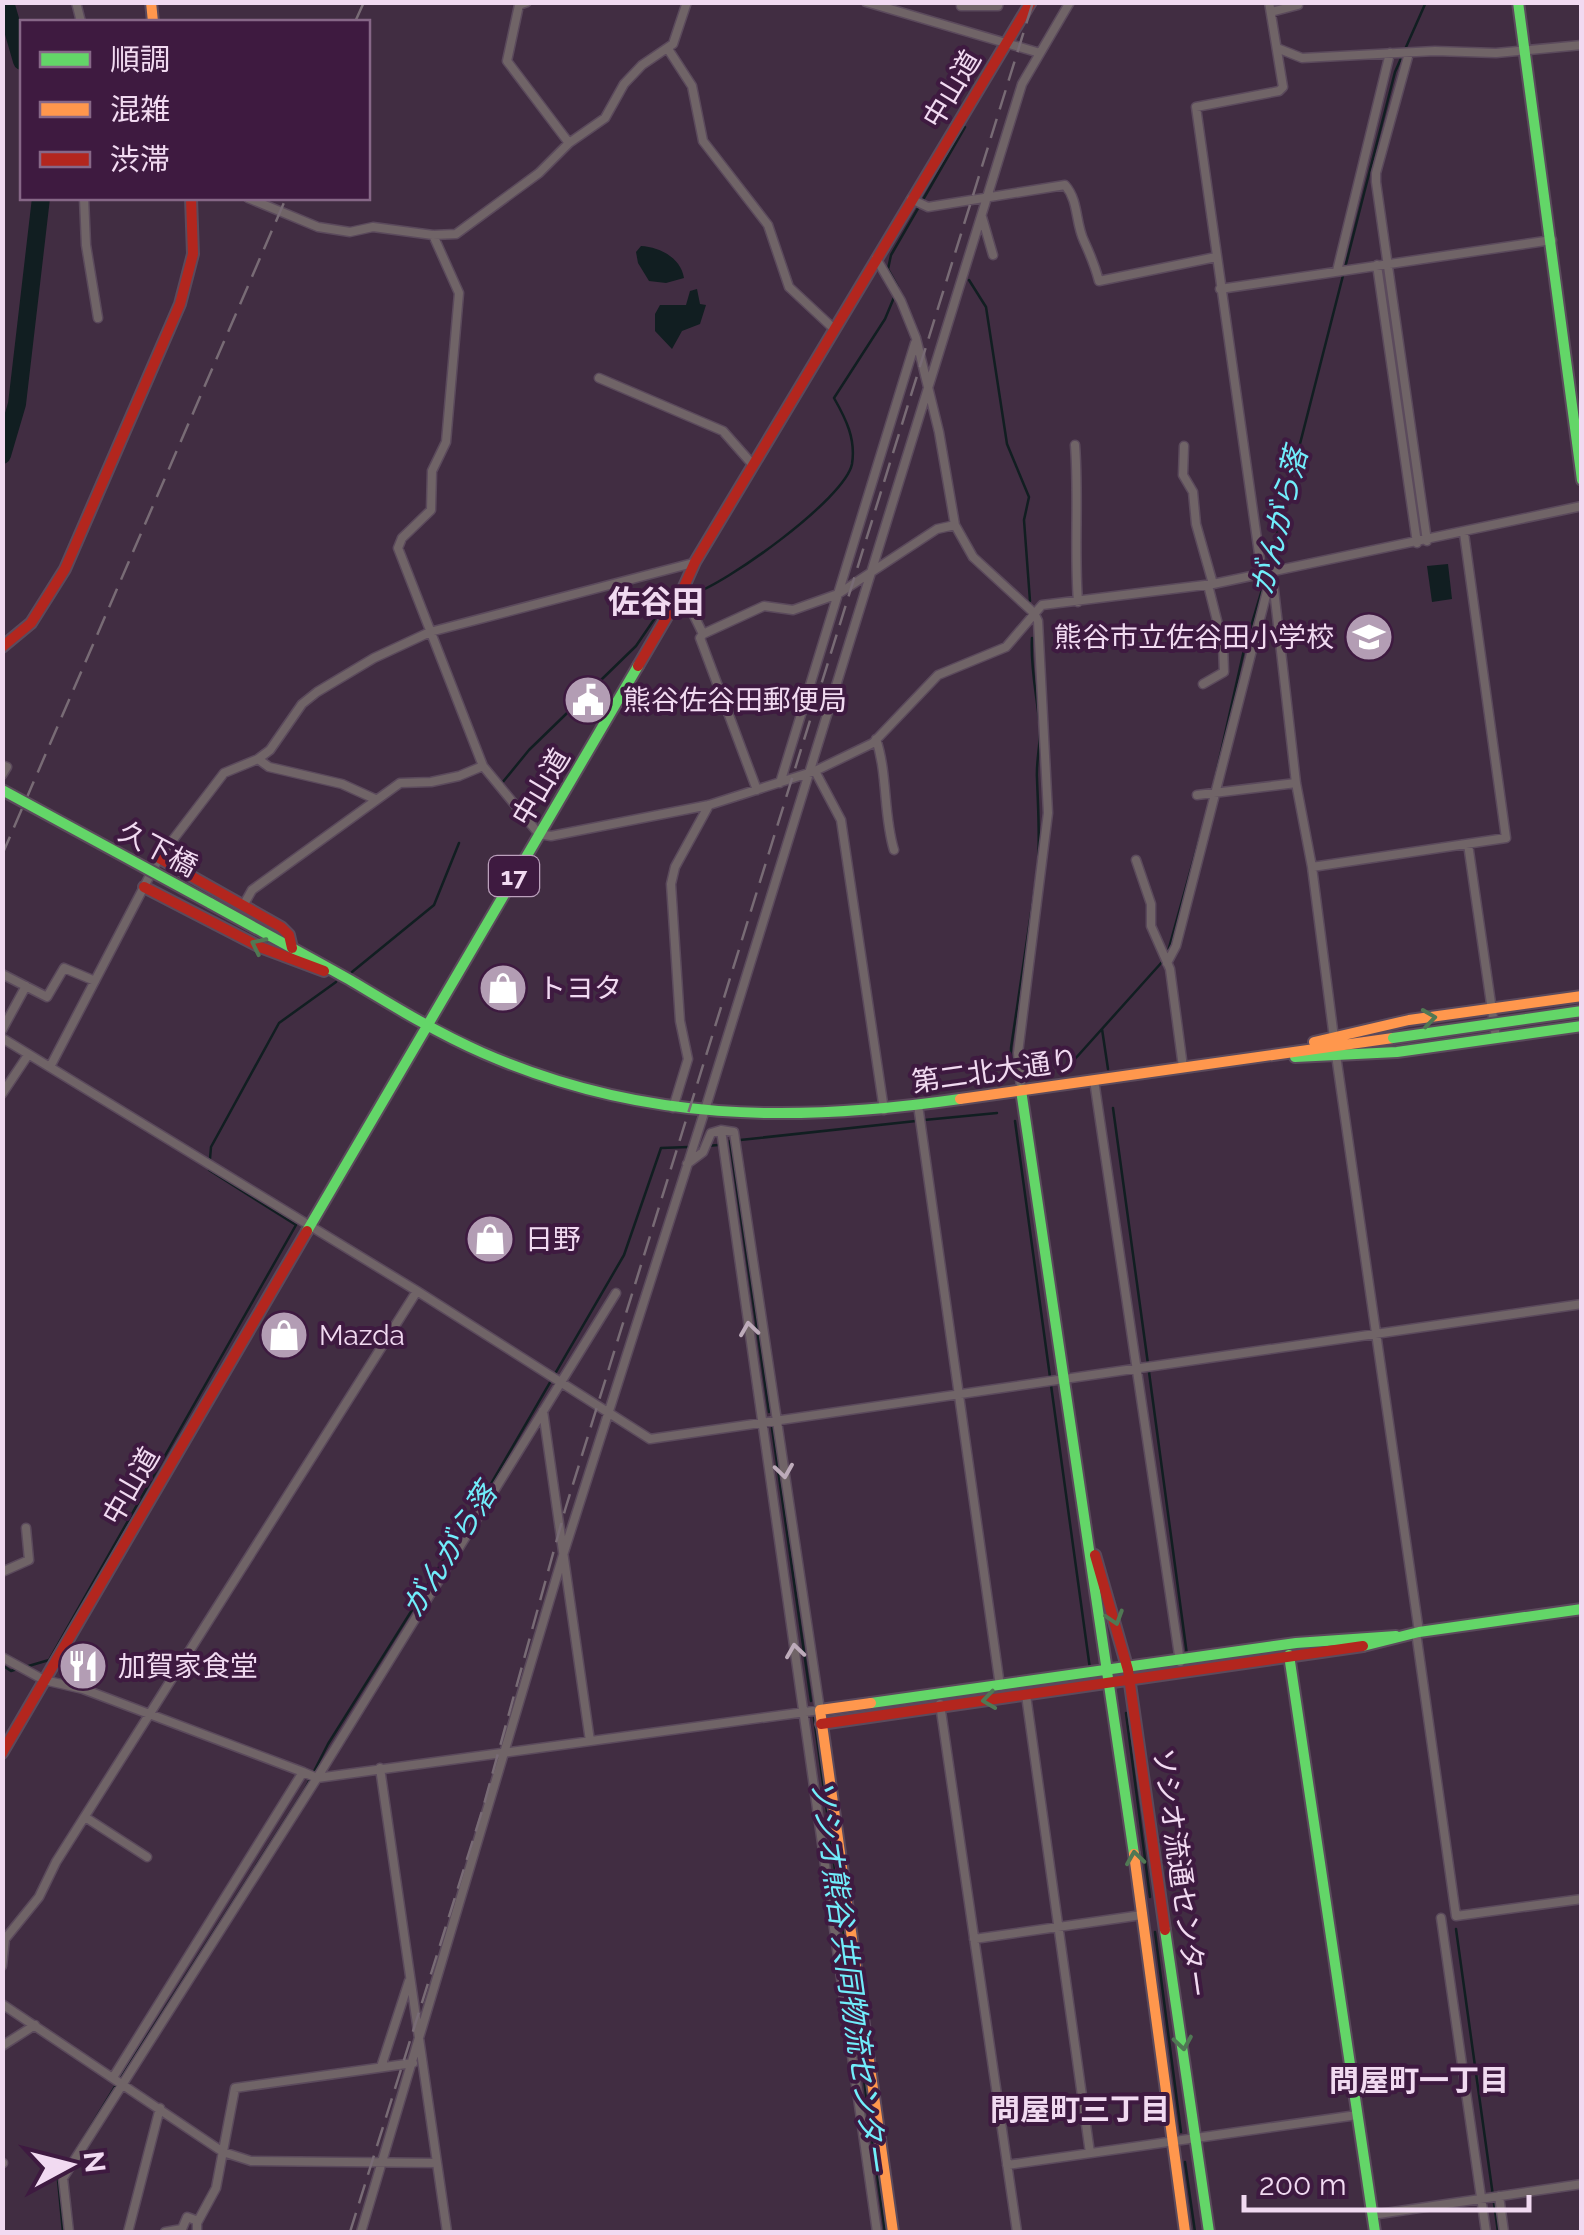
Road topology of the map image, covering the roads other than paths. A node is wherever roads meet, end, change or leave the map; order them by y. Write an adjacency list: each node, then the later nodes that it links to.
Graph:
1 (526, 2): 19 (street)
2 (687, 2): 14 (street)
3 (866, 2): 11 (street)
4 (999, 2): 9 (street)
5 (1031, 2): 12 (main road, 中山道 / 17)
6 (1070, 2): 17 (street)
7 (1298, 2): 10 (street)
8 (1518, 2): 16 (main road)
9 (961, 4): 11 (street)
10 (1270, 7): 15 (street)
11 (958, 29): 12 (street)
12 (1006, 42): 17 (street); 26 (main road, 中山道 / 17)
13 (1582, 45): 16 (street)
14 (668, 48): 19 (street); 37 (street)
15 (1277, 48): 18 (street); 32 (street)
16 (1524, 50): 18 (street); 29 (main road)
17 (1040, 53): 22 (street)
18 (1399, 53): 20 (street); 21 (street)
19 (569, 143): 28 (street)
20 (1363, 170): 21 (street); 34 (street)
21 (1376, 173): 33 (street)
22 (988, 196): 26 (street); 27 (street); 32 (street)
23 (84, 200): 36 (street)
24 (191, 200): 59 (main road)
25 (253, 200): 28 (street)
26 (918, 203): 31 (main road, 中山道 / 17)
27 (982, 216): 30 (street); 40 (street)
28 (432, 234): 57 (street)
29 (1552, 240): 33 (street); 44 (main road)
30 (993, 255)
31 (876, 258): 37 (main road, 中山道 / 17); 38 (street)
32 (1216, 258): 35 (street)
33 (1382, 265): 34 (street); 48 (street)
34 (1338, 271): 35 (street)
35 (1220, 290): 51 (street)
36 (98, 318)
37 (833, 328): 43 (main road, 中山道 / 17)
38 (916, 338): 40 (street); 54 (street)
39 (599, 378): 43 (street)
40 (928, 385): 46 (street); 50 (street)
41 (1074, 445): 55 (street)
42 (1184, 446): 52 (street)
43 (753, 465): 49 (main road, 中山道 / 17)
44 (1582, 480)
45 (1582, 506): 47 (street)
46 (955, 525): 50 (street); 56 (street)
47 (1464, 532): 48 (street); 75 (street)
48 (1422, 542): 51 (street)
49 (695, 562): 53 (main road, 中山道 / 17); 57 (street)
50 (872, 570): 54 (street); 65 (street)
51 (1267, 573): 52 (street); 68 (street); 71 (street)
52 (1211, 584): 55 (street); 60 (street)
53 (682, 592): 58 (street); 74 (main road, 中山道 / 17)
54 (838, 594): 58 (street); 67 (street)
55 (1078, 602): 56 (street)
56 (1034, 613): 61 (street); 104 (street)
57 (430, 632): 62 (street); 64 (street)
58 (703, 634): 70 (street)
59 (2, 648)
60 (1203, 684)
61 (876, 739): 65 (street); 76 (street)
62 (258, 759): 72 (street); 77 (street)
63 (2, 765): 66 (street)
64 (483, 766): 72 (street); 74 (street)
65 (811, 772): 67 (street); 108 (street); 109 (street)
66 (2, 774)
67 (780, 783): 70 (street)
68 (1296, 783): 71 (street); 79 (street)
69 (2, 790): 82 (main road, 久下橋, bridge)
70 (757, 790): 73 (street)
71 (1208, 794): 83 (street)
72 (375, 798): 81 (street)
73 (709, 805): 74 (street); 107 (street)
74 (539, 834): 91 (main road, 中山道 / 17)
75 (1468, 844): 79 (street); 89 (street)
76 (894, 850)
77 (160, 858): 80 (street); 81 (main road)
78 (1136, 860): 83 (street)
79 (1312, 867): 95 (street)
80 (144, 887): 85 (street); 86 (main road, one-way to 80)
81 (243, 906): 82 (main road)
82 (292, 948): 86 (main road, 久下橋)
83 (1165, 960): 102 (street)
84 (2, 974): 87 (street)
85 (96, 980): 87 (street); 101 (street)
86 (349, 980): 91 (main road, 第二北大通り)
87 (26, 986): 93 (street)
88 (1582, 996): 89 (main road)
89 (1492, 1010): 95 (main road, one-way to 89); 96 (street)
90 (1582, 1011): 98 (main road, 第二北大通り, bridge)
91 (426, 1024): 107 (main road, 第二北大通り); 112 (main road, 中山道 / 17)
92 (1582, 1026): 96 (main road)
93 (2, 1030)
94 (2, 1038): 97 (street)
95 (1334, 1038): 98 (main road)
96 (1496, 1038): 99 (main road)
97 (28, 1055): 101 (street); 105 (street)
98 (1260, 1055): 100 (main road, 第二北大通り)
99 (1336, 1055): 100 (main road); 116 (street)
100 (1199, 1065): 102 (main road, 第二北大通り)
101 (50, 1067): 112 (street)
102 (1184, 1067): 103 (main road, 第二北大通り)
103 (1094, 1080): 104 (main road, 第二北大通り); 117 (street)
104 (1022, 1090): 106 (main road, 第二北大通り); 118 (main road)
105 (2, 1094)
106 (918, 1105): 108 (main road, 第二北大通り); 120 (street)
107 (673, 1108): 109 (main road, 第二北大通り)
108 (884, 1110): 109 (main road, 第二北大通り)
109 (704, 1113): 111 (street)
110 (721, 1130): 111 (street); 123 (street, one-way to 110); 124 (street)
111 (687, 1164): 122 (street)
112 (310, 1226): 113 (street); 138 (main road, 中山道 / 17)
113 (418, 1292): 119 (street); 145 (street)
114 (616, 1294): 119 (street)
115 (1582, 1304): 116 (street)
116 (1376, 1333): 117 (street); 130 (street)
117 (1140, 1367): 118 (street); 135 (street)
118 (1060, 1379): 120 (street); 125 (main road)
119 (560, 1382): 121 (street); 122 (street)
120 (958, 1396): 124 (street); 139 (street)
121 (544, 1411): 127 (street); 152 (street)
122 (610, 1414): 123 (street); 127 (street)
123 (762, 1420): 124 (street); 143 (street, one-way to 123)
124 (777, 1420): 144 (street, one-way to 144)
125 (1085, 1526): 136 (main road, ソシオ流通センター, one-way to 136); 137 (main road)
126 (26, 1528): 128 (street)
127 (564, 1552): 147 (street); 148 (street)
128 (2, 1572)
129 (1582, 1609): 130 (main road)
130 (1417, 1632): 131 (main road); 155 (street)
131 (1396, 1636): 132 (main road); 133 (main road)
132 (1288, 1644): 133 (main road); 135 (main road)
133 (1290, 1657): 136 (main road); 171 (main road)
134 (2, 1658): 138 (street)
135 (1180, 1662): 136 (main road)
136 (1129, 1675): 137 (main road); 172 (main road, ソシオ流通センター, one-way to 172)
137 (1109, 1677): 139 (main road); 141 (main road); 156 (main road, one-way to 137)
138 (44, 1680): 145 (street); 149 (main road, 中山道 / 17)
139 (1000, 1686): 140 (main road)
140 (939, 1694): 142 (street); 144 (main road)
141 (1026, 1695): 142 (main road, one-way to 142); 158 (street)
142 (941, 1707): 146 (main road); 159 (street)
143 (803, 1710): 144 (street); 147 (street); 190 (street)
144 (820, 1710): 146 (main road)
145 (148, 1716): 151 (street); 153 (street)
146 (822, 1724): 191 (main road)
147 (590, 1740): 148 (street)
148 (506, 1752): 150 (street); 164 (street)
149 (2, 1753)
150 (380, 1768): 152 (street); 161 (street)
151 (303, 1772): 152 (street); 168 (street)
152 (318, 1778): 169 (street)
153 (85, 1817): 154 (street); 160 (street)
154 (147, 1857)
155 (1582, 1898)
156 (1142, 1915): 158 (street); 173 (main road)
157 (1440, 1918): 181 (street)
158 (1059, 1927): 159 (street); 175 (street)
159 (974, 1939): 178 (street)
160 (2, 1966)
161 (410, 1978): 164 (street); 167 (street)
162 (2, 2004): 163 (street)
163 (35, 2025): 165 (street); 168 (street)
164 (419, 2040): 166 (street)
165 (2, 2046)
166 (417, 2062): 167 (street); 176 (street); 177 (street)
167 (381, 2067): 174 (street)
168 (114, 2076): 169 (street)
169 (123, 2082): 170 (street); 184 (street)
170 (160, 2108): 174 (street); 185 (street)
171 (1357, 2116): 172 (street); 182 (main road)
172 (1197, 2138): 173 (street); 194 (main road, ソシオ流通センター)
173 (1172, 2141): 175 (street); 193 (main road)
174 (223, 2152): 177 (street); 183 (street)
175 (1090, 2153): 178 (street)
176 (436, 2163): 177 (street); 189 (street)
177 (383, 2164): 188 (street)
178 (1007, 2165): 192 (street)
179 (1582, 2184): 180 (street)
180 (1499, 2196): 181 (street); 197 (street)
181 (1482, 2198): 182 (street); 196 (street)
182 (1372, 2216): 195 (main road)
183 (198, 2221): 186 (street); 187 (street)
184 (69, 2232)
185 (128, 2232)
186 (166, 2232)
187 (197, 2232)
188 (361, 2232)
189 (446, 2232)
190 (877, 2232)
191 (893, 2232)
192 (1017, 2232)
193 (1185, 2232)
194 (1209, 2232)
195 (1375, 2232)
196 (1486, 2232)
197 (1504, 2232)

